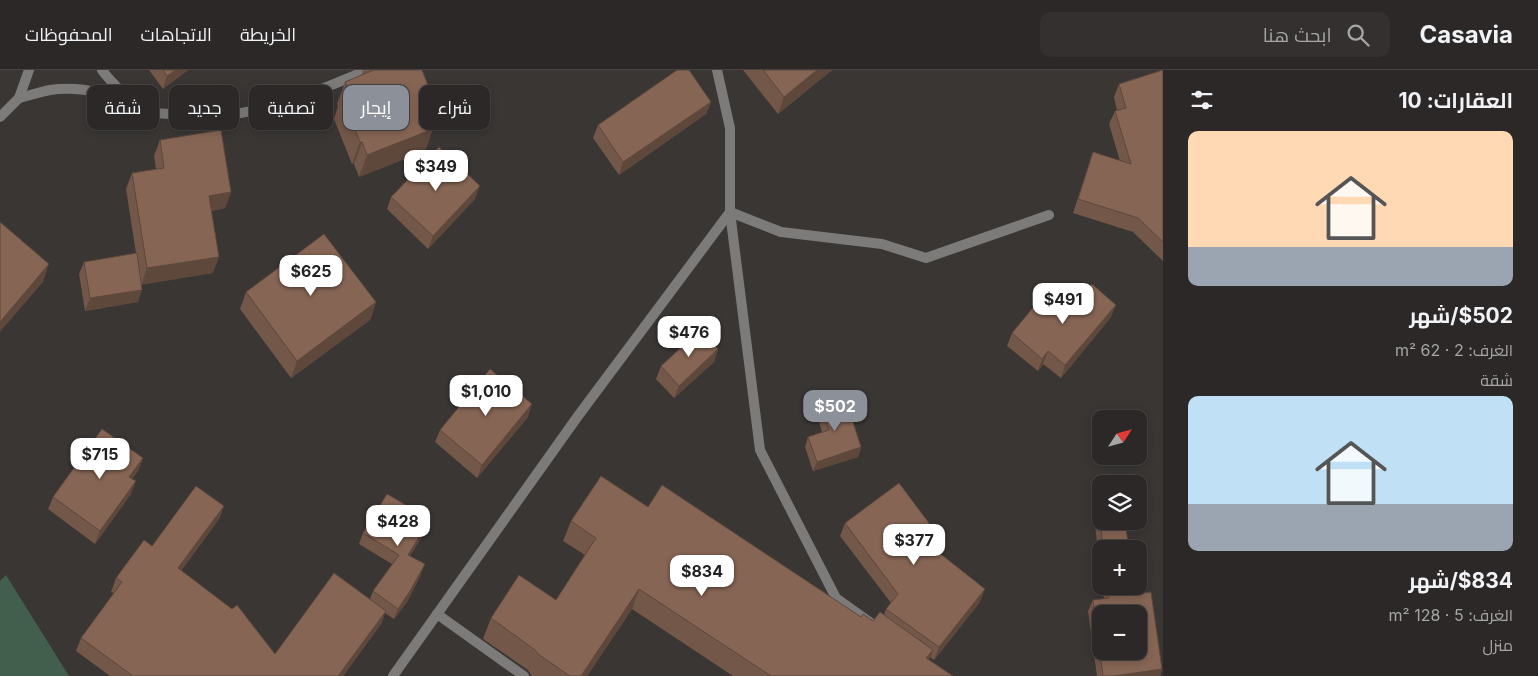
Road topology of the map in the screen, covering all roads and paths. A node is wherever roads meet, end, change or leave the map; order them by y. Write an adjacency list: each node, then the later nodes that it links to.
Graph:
1 (29, 70): 7 (street)
2 (102, 70): 5 (street)
3 (368, 70): 8 (street)
4 (717, 70): 10 (street)
5 (115, 85)
6 (87, 90): 7 (street)
7 (19, 98): 9 (street)
8 (159, 113)
9 (0, 117)
10 (730, 212): 11 (street); 12 (street); 13 (street)
11 (1049, 215)
12 (437, 614): 14 (street); 15 (street)
13 (883, 631)
14 (393, 676)
15 (524, 676)

